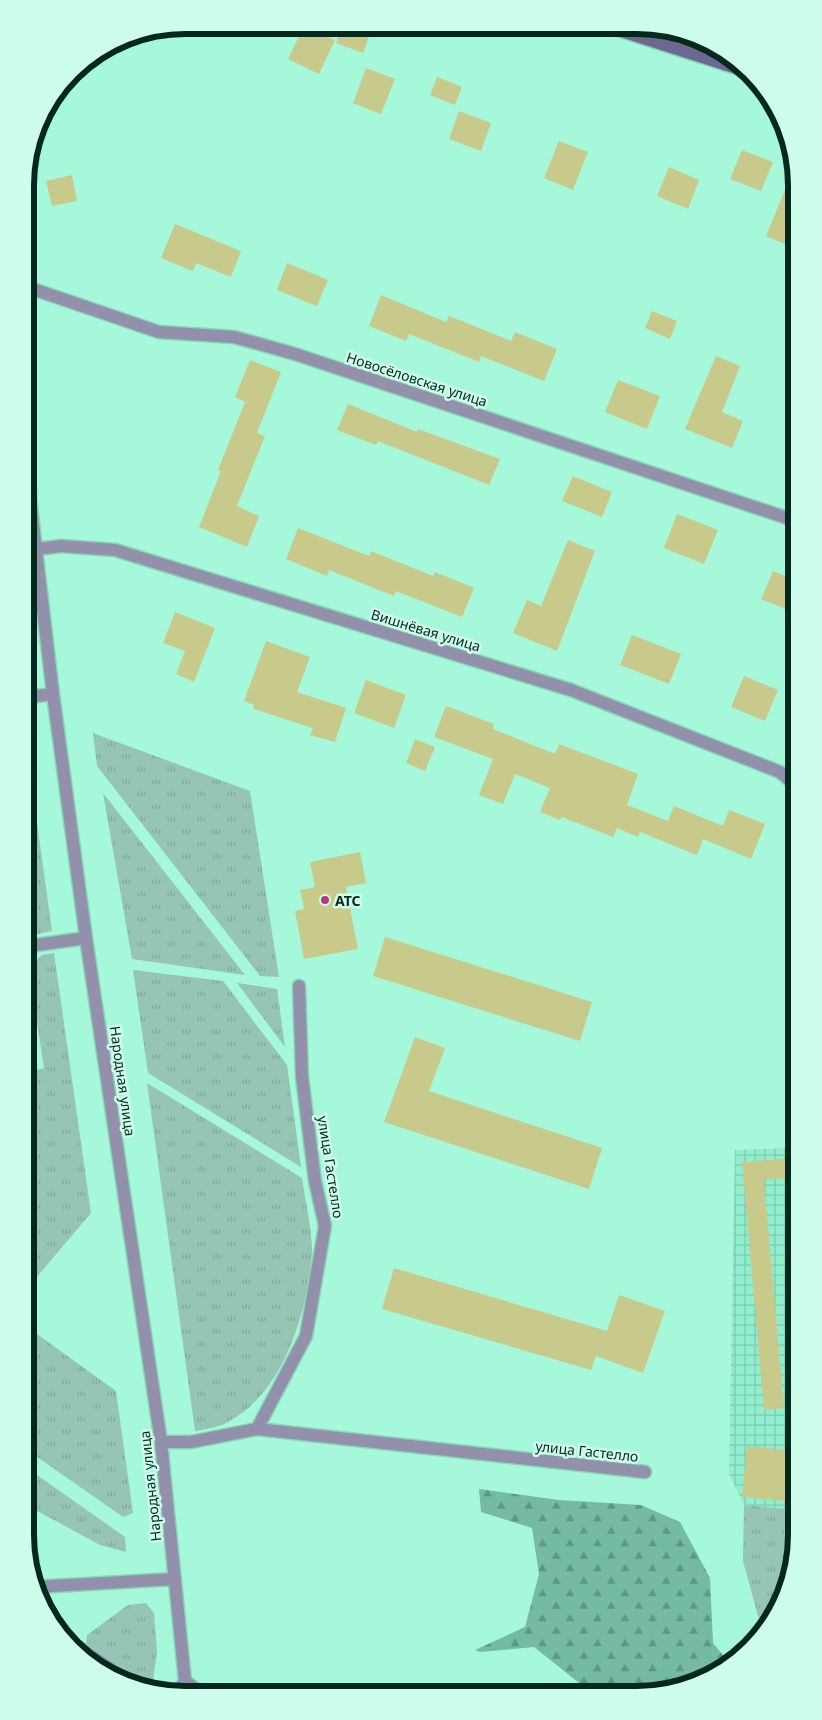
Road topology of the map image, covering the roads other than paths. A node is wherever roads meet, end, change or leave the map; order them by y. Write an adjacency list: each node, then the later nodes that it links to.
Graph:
1 (631, 34): 2 (street)
2 (730, 66)
3 (34, 289): 4 (street, Новосёловская улица)
4 (788, 518)
5 (34, 521): 6 (street, Народная улица)
6 (38, 549): 7 (street, Народная улица); 9 (street, Вишнёвая улица)
7 (53, 694): 8 (street); 10 (street, Народная улица)
8 (34, 696)
9 (788, 779)
10 (86, 938): 11 (street); 14 (street, Народная улица)
11 (34, 945)
12 (299, 986): 13 (street, улица Гастелло)
13 (257, 1429): 14 (street, улица Гастелло); 15 (street, улица Гастелло)
14 (161, 1442): 16 (street, Народная улица)
15 (646, 1472)
16 (175, 1579): 17 (street); 18 (street, Народная улица)
17 (43, 1587)
18 (182, 1686)

